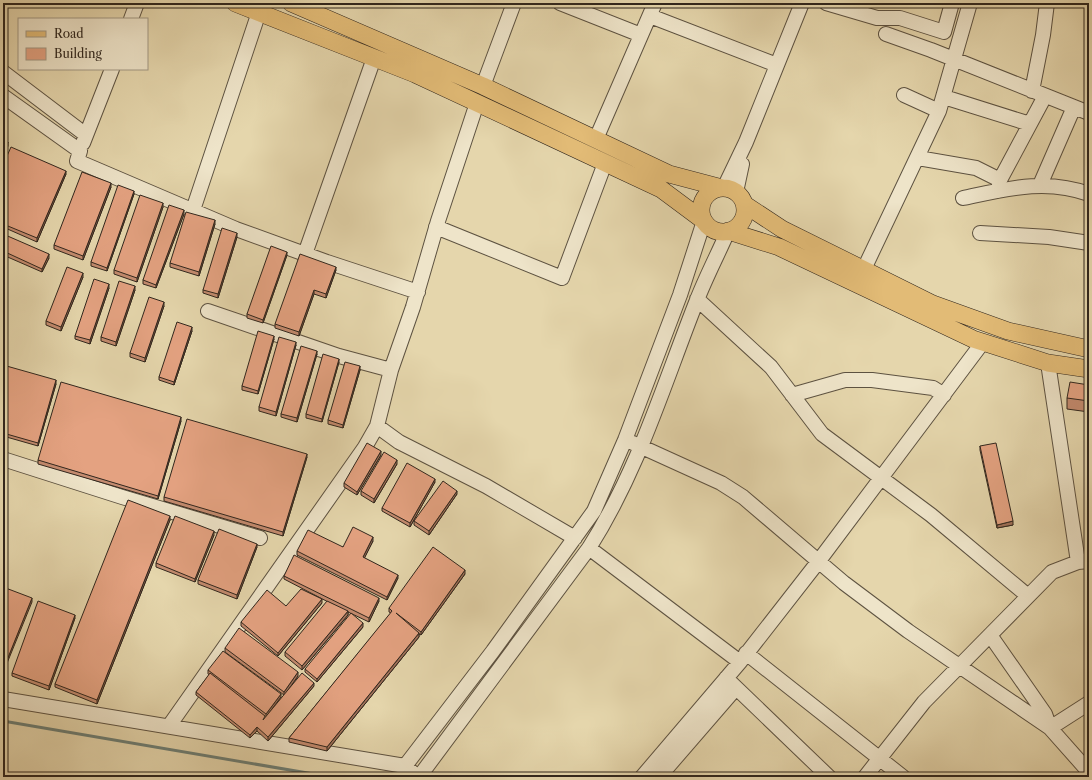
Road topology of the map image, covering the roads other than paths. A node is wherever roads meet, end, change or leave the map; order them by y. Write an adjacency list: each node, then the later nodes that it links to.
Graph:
1 (137, 3): 13 (street)
2 (235, 3): 12 (main road)
3 (514, 3): 21 (street)
4 (560, 3): 15 (street)
5 (802, 3): 18 (street)
6 (826, 3): 7 (street)
7 (952, 3)
8 (970, 3): 17 (street)
9 (1047, 3): 22 (street)
10 (298, 4): 21 (main road)
11 (652, 9): 15 (street); 18 (street)
12 (258, 12): 16 (main road); 41 (street)
13 (131, 18)
14 (886, 34): 17 (street)
15 (641, 35): 32 (street)
16 (374, 58): 26 (main road); 47 (street)
17 (953, 59): 22 (street); 25 (street)
18 (777, 65): 38 (street)
19 (112, 70): 31 (street)
20 (3, 72): 31 (street)
21 (483, 86): 32 (main road)
22 (1038, 93): 27 (street); 30 (street)
23 (3, 96): 33 (street)
24 (904, 96): 28 (street)
25 (944, 97): 28 (street); 30 (street)
26 (477, 103): 35 (main road); 43 (street)
27 (1074, 107): 29 (street); 36 (street)
28 (939, 111): 34 (street)
29 (1089, 113)
30 (1030, 124): 37 (street)
31 (86, 135): 33 (street)
32 (596, 138): 38 (main road)
33 (80, 151): 41 (street)
34 (918, 158): 37 (street); 48 (street)
35 (605, 163): 42 (main road); 43 (street)
36 (1040, 185): 37 (street); 39 (street)
37 (999, 186): 40 (street)
38 (731, 193): 42 (main road); 44 (main road); 48 (main road)
39 (1089, 194)
40 (963, 198)
41 (193, 210): 47 (street)
42 (704, 221): 44 (main road); 60 (street)
43 (436, 228): 49 (street)
44 (728, 231): 50 (street); 52 (main road)
45 (980, 234): 46 (street)
46 (1089, 243)
47 (305, 254): 49 (street)
48 (864, 269): 53 (main road)
49 (418, 292): 56 (street)
50 (697, 299): 58 (street); 61 (street)
51 (208, 311): 56 (street)
52 (983, 342): 54 (main road); 57 (street)
53 (1089, 349)
54 (1048, 363): 55 (main road); 68 (street)
55 (1089, 369)
56 (391, 370): 59 (street)
57 (944, 394): 58 (street); 63 (street)
58 (792, 395): 63 (street)
59 (376, 426): 65 (street); 76 (street)
60 (625, 440): 61 (street); 65 (street)
61 (642, 447): 66 (street); 67 (street)
62 (3, 459): 64 (street)
63 (881, 478): 67 (street); 69 (street)
64 (260, 538)
65 (576, 538): 79 (street)
66 (590, 548): 71 (street); 81 (street)
67 (818, 562): 71 (street); 72 (street)
68 (1084, 562): 69 (street)
69 (1028, 596): 70 (street)
70 (990, 635): 72 (street); 77 (street)
71 (743, 658): 73 (street); 78 (street)
72 (959, 666): 77 (street); 78 (street)
73 (731, 683): 82 (street); 83 (street); 84 (street)
74 (3, 699): 76 (street)
75 (1089, 703): 77 (street)
76 (169, 726): 79 (street)
77 (1050, 728): 80 (street)
78 (880, 759): 85 (street); 86 (street)
79 (405, 766): 81 (street)
80 (1089, 772)
81 (419, 777)
82 (642, 777)
83 (658, 777)
84 (829, 777)
85 (865, 777)
86 (903, 777)

